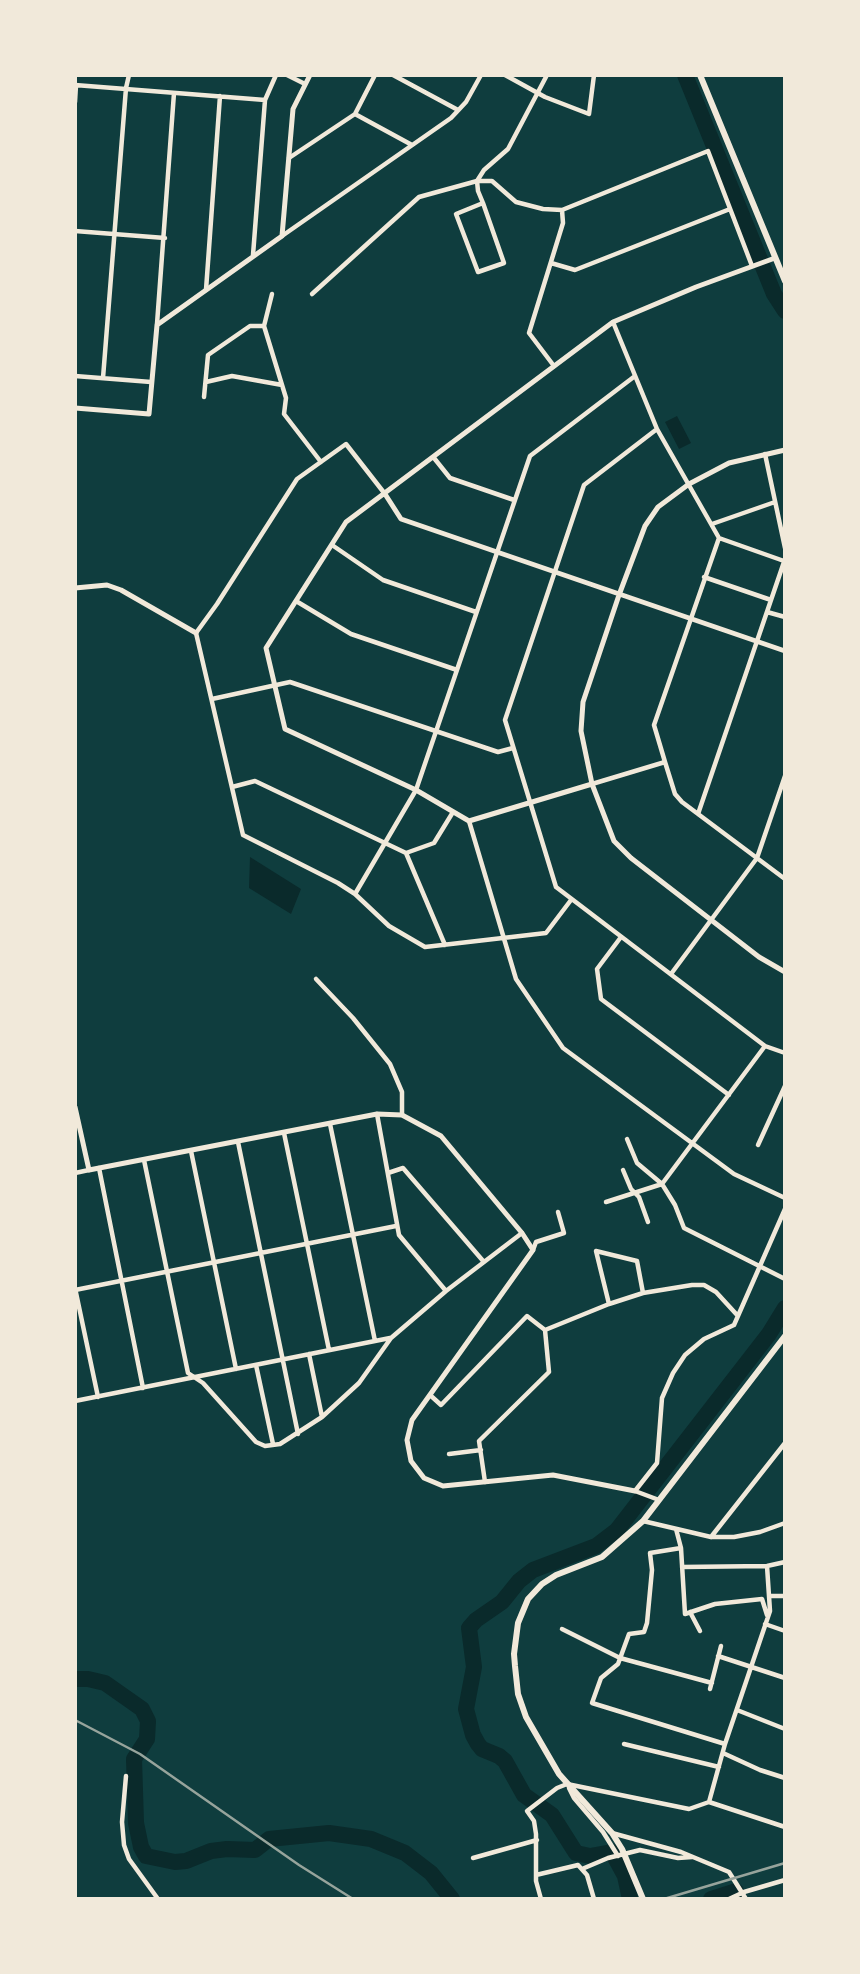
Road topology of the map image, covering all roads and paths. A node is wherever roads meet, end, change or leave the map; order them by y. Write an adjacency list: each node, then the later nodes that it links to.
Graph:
1 (129, 75): 14 (street)
2 (276, 75): 18 (street)
3 (288, 75): 12 (street)
4 (310, 75): 12 (street)
5 (375, 75): 21 (street)
6 (393, 75): 20 (street)
7 (481, 75): 20 (street)
8 (505, 75): 15 (street)
9 (547, 75): 15 (street)
10 (594, 75): 15 (street)
11 (700, 75): 33 (main road)
12 (305, 84): 23 (street)
13 (76, 85): 14 (street); 19 (street)
14 (126, 89): 16 (street); 29 (street)
15 (538, 92): 24 (street)
16 (174, 93): 17 (street); 31 (street)
17 (220, 96): 18 (street); 37 (street)
18 (265, 100): 32 (street)
19 (75, 102)
20 (458, 110): 22 (street)
21 (355, 114): 22 (street); 23 (street)
22 (412, 145): 30 (street)
23 (289, 158): 30 (street)
24 (477, 181): 25 (street); 27 (street); 39 (street)
25 (483, 203): 25 (street)
26 (730, 209): 27 (street); 34 (street); 35 (street)
27 (562, 210): 34 (street)
28 (75, 231): 29 (street)
29 (115, 234): 31 (street); 46 (street)
30 (282, 236): 32 (street)
31 (164, 238): 41 (street)
32 (253, 255): 37 (street)
33 (772, 259): 35 (street); 36 (main road)
34 (551, 263): 43 (street)
35 (752, 266): 40 (street)
36 (785, 281)
37 (206, 290): 41 (street)
38 (272, 294): 42 (street)
39 (312, 294)
40 (613, 322): 43 (street); 45 (street)
41 (157, 325): 47 (street)
42 (264, 326): 48 (street); 49 (street)
43 (554, 366): 55 (street)
44 (75, 376): 46 (street)
45 (635, 376): 52 (street); 59 (street)
46 (103, 378): 47 (street)
47 (151, 382): 51 (street)
48 (206, 382): 49 (street); 50 (street)
49 (282, 385): 56 (street)
50 (204, 397)
51 (75, 408)
52 (657, 429): 57 (street); 67 (street)
53 (785, 450): 54 (street)
54 (765, 454): 57 (street); 60 (street)
55 (434, 458): 58 (street); 59 (street)
56 (321, 462): 58 (street); 77 (street)
57 (689, 484): 61 (street); 70 (street)
58 (385, 494): 63 (street); 65 (street)
59 (514, 500): 65 (street)
60 (775, 502): 61 (street); 64 (street)
61 (712, 524): 62 (street)
62 (719, 538): 66 (street); 68 (street)
63 (332, 545): 72 (street); 73 (street)
64 (785, 548)
65 (497, 553): 67 (street); 73 (street)
66 (784, 560): 71 (street)
67 (556, 572): 70 (street); 84 (street)
68 (704, 577): 71 (street); 75 (street)
69 (75, 588): 77 (street)
70 (619, 595): 75 (street); 87 (street)
71 (771, 600): 74 (street)
72 (296, 601): 80 (street); 81 (street)
73 (476, 612): 80 (street)
74 (767, 612): 76 (street); 78 (street)
75 (690, 617): 78 (street); 85 (street)
76 (785, 617)
77 (195, 633): 82 (street)
78 (757, 642): 79 (street); 92 (street)
79 (785, 651)
80 (457, 670): 83 (street)
81 (274, 685): 82 (street); 83 (street); 89 (street)
82 (212, 699): 88 (street)
83 (436, 732): 84 (street); 89 (street)
84 (513, 748): 90 (street)
85 (665, 762): 87 (street); 92 (street)
86 (785, 776): 96 (street)
87 (592, 785): 90 (street); 100 (street)
88 (232, 787): 94 (street); 98 (street)
89 (416, 790): 91 (street); 94 (street)
90 (530, 802): 93 (street); 99 (street)
91 (453, 811): 93 (street); 95 (street)
92 (698, 814): 96 (street)
93 (469, 821): 102 (street)
94 (385, 843): 95 (street); 98 (street)
95 (407, 853): 103 (street)
96 (757, 858): 97 (street); 100 (street)
97 (785, 879)
98 (355, 894): 103 (street)
99 (571, 900): 101 (street); 102 (street)
100 (712, 920): 104 (street); 105 (street)
101 (621, 937): 105 (street); 110 (street)
102 (503, 938): 103 (street); 118 (street)
103 (445, 944)
104 (785, 972)
105 (671, 974): 107 (street)
106 (316, 979): 113 (street)
107 (765, 1046): 108 (street); 110 (street)
108 (785, 1053)
109 (785, 1086): 119 (street)
110 (729, 1095): 118 (street)
111 (75, 1107): 123 (street)
112 (377, 1114): 113 (street); 114 (street); 125 (street)
113 (402, 1115): 135 (street)
114 (330, 1124): 115 (street); 136 (street)
115 (284, 1133): 117 (street); 137 (street)
116 (627, 1139): 127 (street)
117 (238, 1142): 120 (street); 139 (street)
118 (693, 1144): 127 (street); 129 (street)
119 (758, 1145)
120 (191, 1151): 121 (street); 141 (street)
121 (144, 1160): 122 (street); 143 (street)
122 (99, 1168): 123 (street); 145 (street)
123 (89, 1170): 126 (street)
124 (623, 1170): 128 (street)
125 (388, 1172): 134 (street); 140 (street)
126 (75, 1173)
127 (662, 1184): 128 (street); 142 (street)
128 (635, 1193): 130 (street); 133 (street)
129 (785, 1198)
130 (606, 1202)
131 (785, 1209): 142 (street)
132 (558, 1212): 138 (street)
133 (648, 1222)
134 (396, 1226): 136 (street); 147 (street)
135 (522, 1233): 138 (street); 140 (street)
136 (353, 1234): 137 (street); 154 (street)
137 (307, 1243): 139 (street); 155 (street)
138 (533, 1250): 162 (street)
139 (261, 1253): 141 (street); 157 (street)
140 (484, 1262): 147 (street)
141 (215, 1263): 143 (street); 159 (street)
142 (759, 1267): 144 (street); 150 (street)
143 (167, 1271): 145 (street); 160 (street)
144 (785, 1279)
145 (122, 1280): 146 (street); 161 (street)
146 (75, 1289): 163 (street)
147 (446, 1292): 153 (street)
148 (643, 1293): 149 (street); 149 (street); 150 (street)
149 (609, 1304): 151 (street)
150 (738, 1316): 172 (street)
151 (545, 1331): 162 (street); 169 (street)
152 (785, 1336): 173 (main road)
153 (391, 1338): 154 (street); 165 (street)
154 (375, 1341): 155 (street)
155 (328, 1350): 156 (street)
156 (309, 1354): 157 (street); 165 (street)
157 (283, 1360): 158 (street); 166 (street)
158 (256, 1365): 159 (street); 168 (street)
159 (236, 1369): 160 (street)
160 (195, 1378): 161 (street); 168 (street)
161 (143, 1388): 163 (street)
162 (430, 1395): 171 (street)
163 (98, 1397): 164 (street)
164 (75, 1401)
165 (322, 1417): 166 (street)
166 (298, 1434): 168 (street)
167 (785, 1443): 177 (street)
168 (273, 1444)
169 (481, 1450): 170 (street); 171 (street)
170 (449, 1454)
171 (485, 1482): 172 (street)
172 (635, 1491): 173 (street)
173 (659, 1500): 174 (main road)
174 (643, 1521): 176 (street); 205 (main road)
175 (785, 1523): 177 (street)
176 (676, 1529): 177 (street); 178 (street)
177 (711, 1537)
178 (681, 1548): 181 (street); 192 (street)
179 (785, 1562): 180 (street)
180 (767, 1566): 181 (street); 182 (street)
181 (682, 1567): 184 (street)
182 (769, 1596): 183 (street); 185 (street)
183 (785, 1596)
184 (690, 1612): 185 (street); 188 (street)
185 (768, 1616): 186 (street)
186 (765, 1625): 189 (street); 193 (street)
187 (562, 1629): 192 (street)
188 (700, 1631)
189 (785, 1631)
190 (722, 1646): 191 (street)
191 (719, 1656): 193 (street); 195 (street)
192 (620, 1658): 195 (street); 200 (street)
193 (752, 1666): 194 (street); 197 (street)
194 (785, 1678)
195 (712, 1682): 196 (street)
196 (710, 1689)
197 (737, 1710): 198 (street); 200 (street)
198 (785, 1729)
199 (624, 1744): 202 (street)
200 (725, 1744): 201 (street)
201 (723, 1753): 202 (street); 204 (street)
202 (719, 1767): 206 (street)
203 (126, 1776): 217 (street)
204 (785, 1778)
205 (567, 1784): 206 (street); 208 (main road); 209 (street); 210 (street)
206 (709, 1802): 207 (street)
207 (785, 1827)
208 (612, 1833): 210 (main road); 211 (street)
209 (537, 1840): 212 (street); 214 (street)
210 (620, 1854): 211 (street); 213 (street); 220 (main road)
211 (692, 1857): 216 (street)
212 (473, 1858)
213 (582, 1869): 214 (street); 219 (street)
214 (536, 1875): 218 (street)
215 (785, 1880): 216 (street)
216 (744, 1892): 221 (street); 222 (street)
217 (158, 1899)
218 (541, 1899)
219 (594, 1899)
220 (643, 1899)
221 (729, 1899)
222 (746, 1899)

